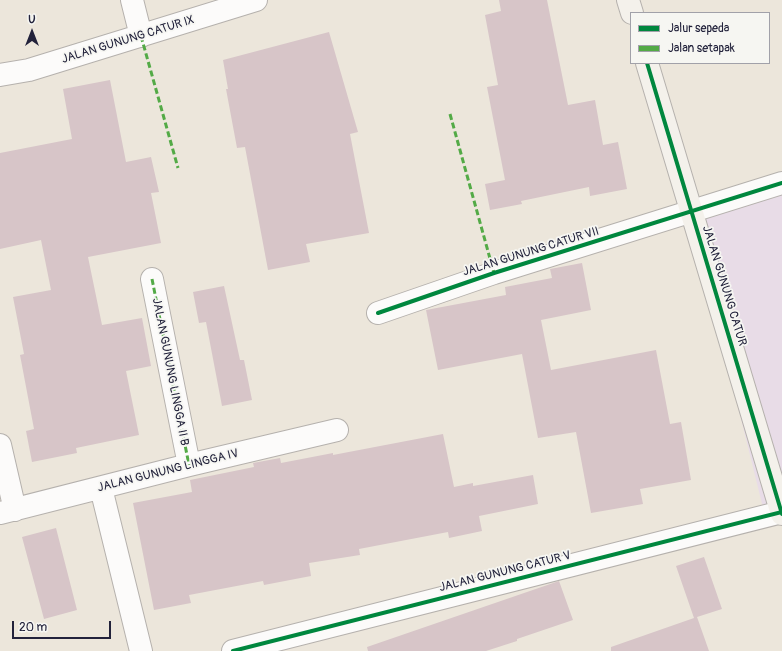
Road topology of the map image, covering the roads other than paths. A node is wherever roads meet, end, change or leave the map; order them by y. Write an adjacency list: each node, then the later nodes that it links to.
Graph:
1 (132, 0): 5 (street)
2 (256, 0): 5 (street, JALAN GUNUNG CATUR IX)
3 (628, 0): 4 (street)
4 (632, 12)
5 (141, 36): 7 (street, JALAN GUNUNG CATUR IX)
6 (647, 64): 9 (street, JALAN GUNUNG CATUR)
7 (0, 75)
8 (782, 183): 9 (street, JALAN GUNUNG CATUR VII)
9 (691, 213): 11 (street, JALAN GUNUNG CATUR VII); 17 (street, JALAN GUNUNG CATUR)
10 (152, 278): 14 (street, JALAN GUNUNG LINGGA II B)
11 (378, 312)
12 (337, 430): 14 (street, JALAN GUNUNG LINGGA IV)
13 (0, 445): 16 (street)
14 (188, 465): 15 (street, JALAN GUNUNG LINGGA IV)
15 (101, 488): 16 (street, JALAN GUNUNG LINGGA IV); 18 (street)
16 (7, 512)
17 (782, 513): 19 (street, JALAN GUNUNG CATUR V)
18 (141, 651)
19 (233, 651)

